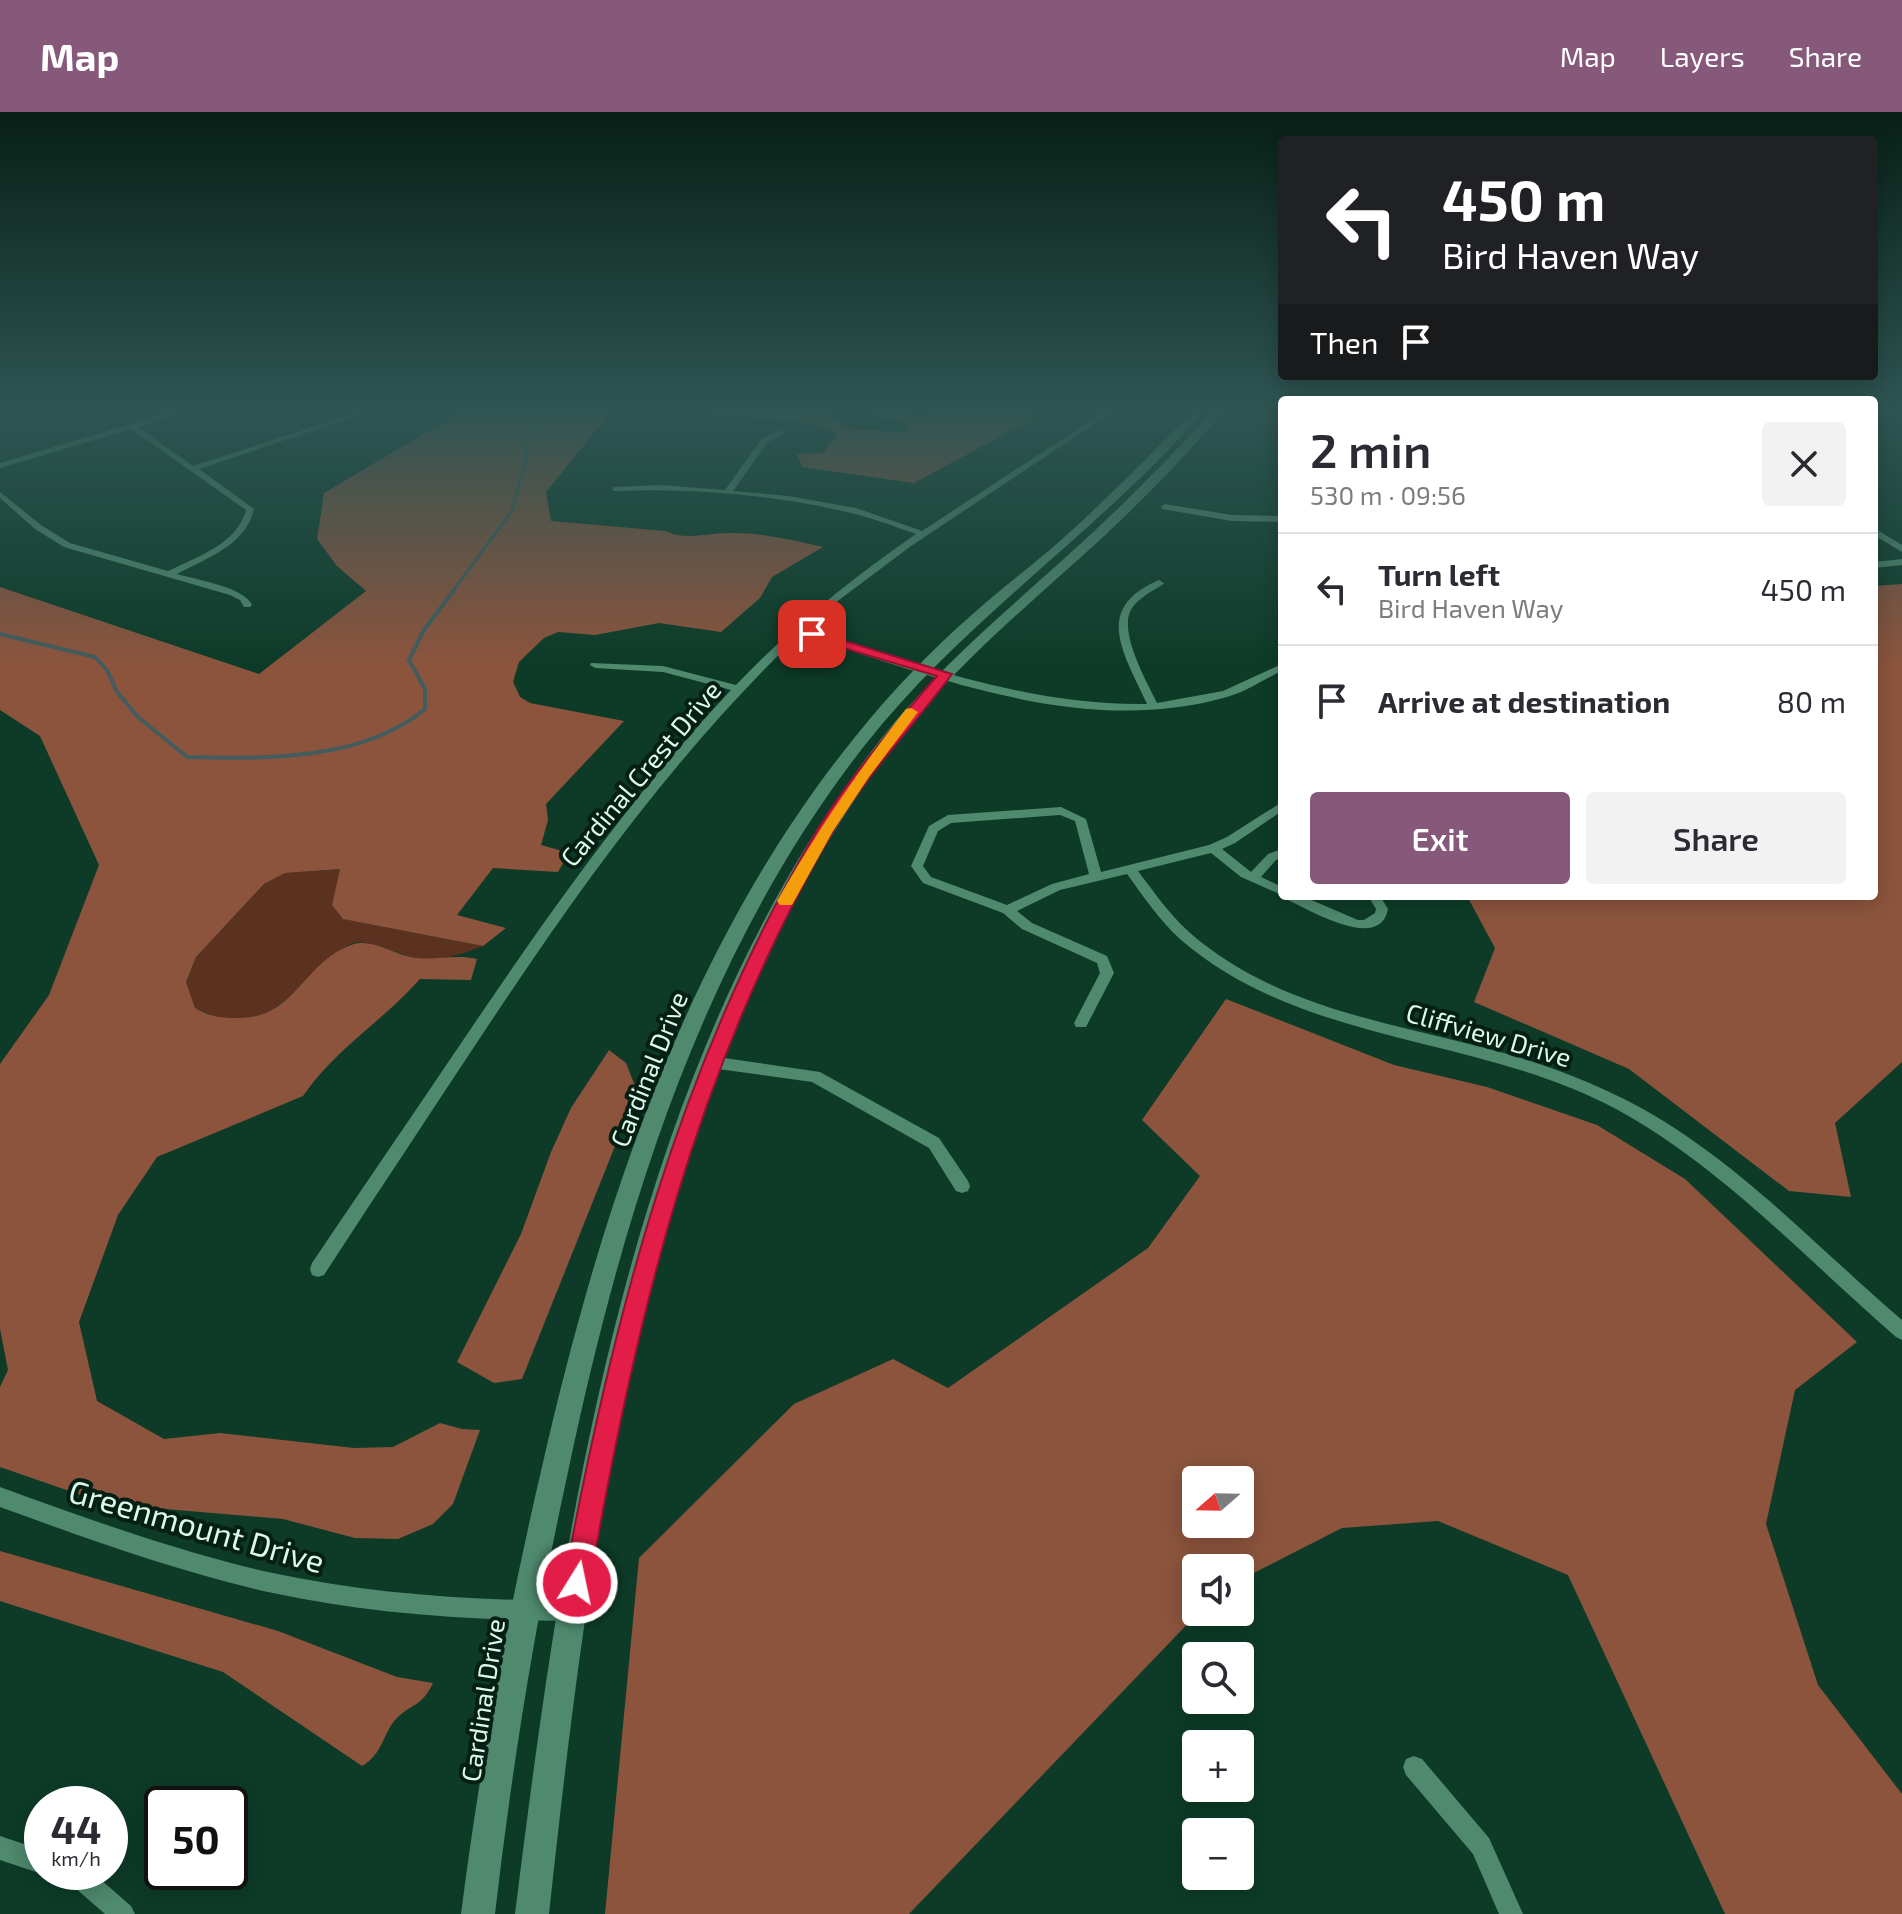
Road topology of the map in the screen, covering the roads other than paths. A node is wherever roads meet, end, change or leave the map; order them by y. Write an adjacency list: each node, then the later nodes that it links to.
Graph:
1 (4, 497): 14 (street)
2 (235, 497): 14 (street)
3 (763, 497): 9 (street)
4 (979, 497): 9 (street, Cardinal Crest Drive)
5 (1115, 497): 20 (main road, Cardinal Drive)
6 (1135, 497): 20 (main road, Cardinal Drive)
7 (1165, 507): 8 (street)
8 (1278, 519)
9 (923, 534): 17 (street, Cardinal Crest Drive)
10 (1878, 534): 11 (street)
11 (1902, 549)
12 (1902, 562): 13 (street)
13 (1878, 565)
14 (168, 575): 16 (street)
15 (1159, 583): 22 (street)
16 (247, 605)
17 (798, 630): 20 (street); 21 (street, Cardinal Crest Drive)
18 (595, 665): 21 (street)
19 (1278, 669): 22 (street)
20 (935, 671): 22 (street); 34 (main road, Cardinal Drive); 39 (main road, Cardinal Drive)
21 (738, 689): 36 (street, Cardinal Crest Drive)
22 (1153, 706)
23 (1278, 809): 24 (street)
24 (1213, 848): 26 (street); 28 (street)
25 (1278, 855): 28 (street)
26 (1130, 868): 27 (street); 37 (street, Cliffview Drive)
27 (1096, 877): 32 (street); 32 (street)
28 (1253, 878): 29 (street)
29 (1278, 890)
30 (1299, 900): 31 (street)
31 (1376, 900)
32 (1008, 910): 33 (street)
33 (1081, 1023)
34 (711, 1062): 35 (street); 40 (main road, Cardinal Drive)
35 (962, 1186)
36 (318, 1269)
37 (1902, 1331)
38 (0, 1497): 39 (street, Greenmount Drive)
39 (525, 1611): 40 (street, Greenmount Drive); 46 (main road, Cardinal Drive)
40 (572, 1611): 47 (main road, Cardinal Drive)
41 (1414, 1767): 48 (street)
42 (0, 1848): 43 (street)
43 (24, 1856)
44 (95, 1890): 45 (street)
45 (123, 1914)
46 (478, 1914)
47 (532, 1914)
48 (1511, 1914)

